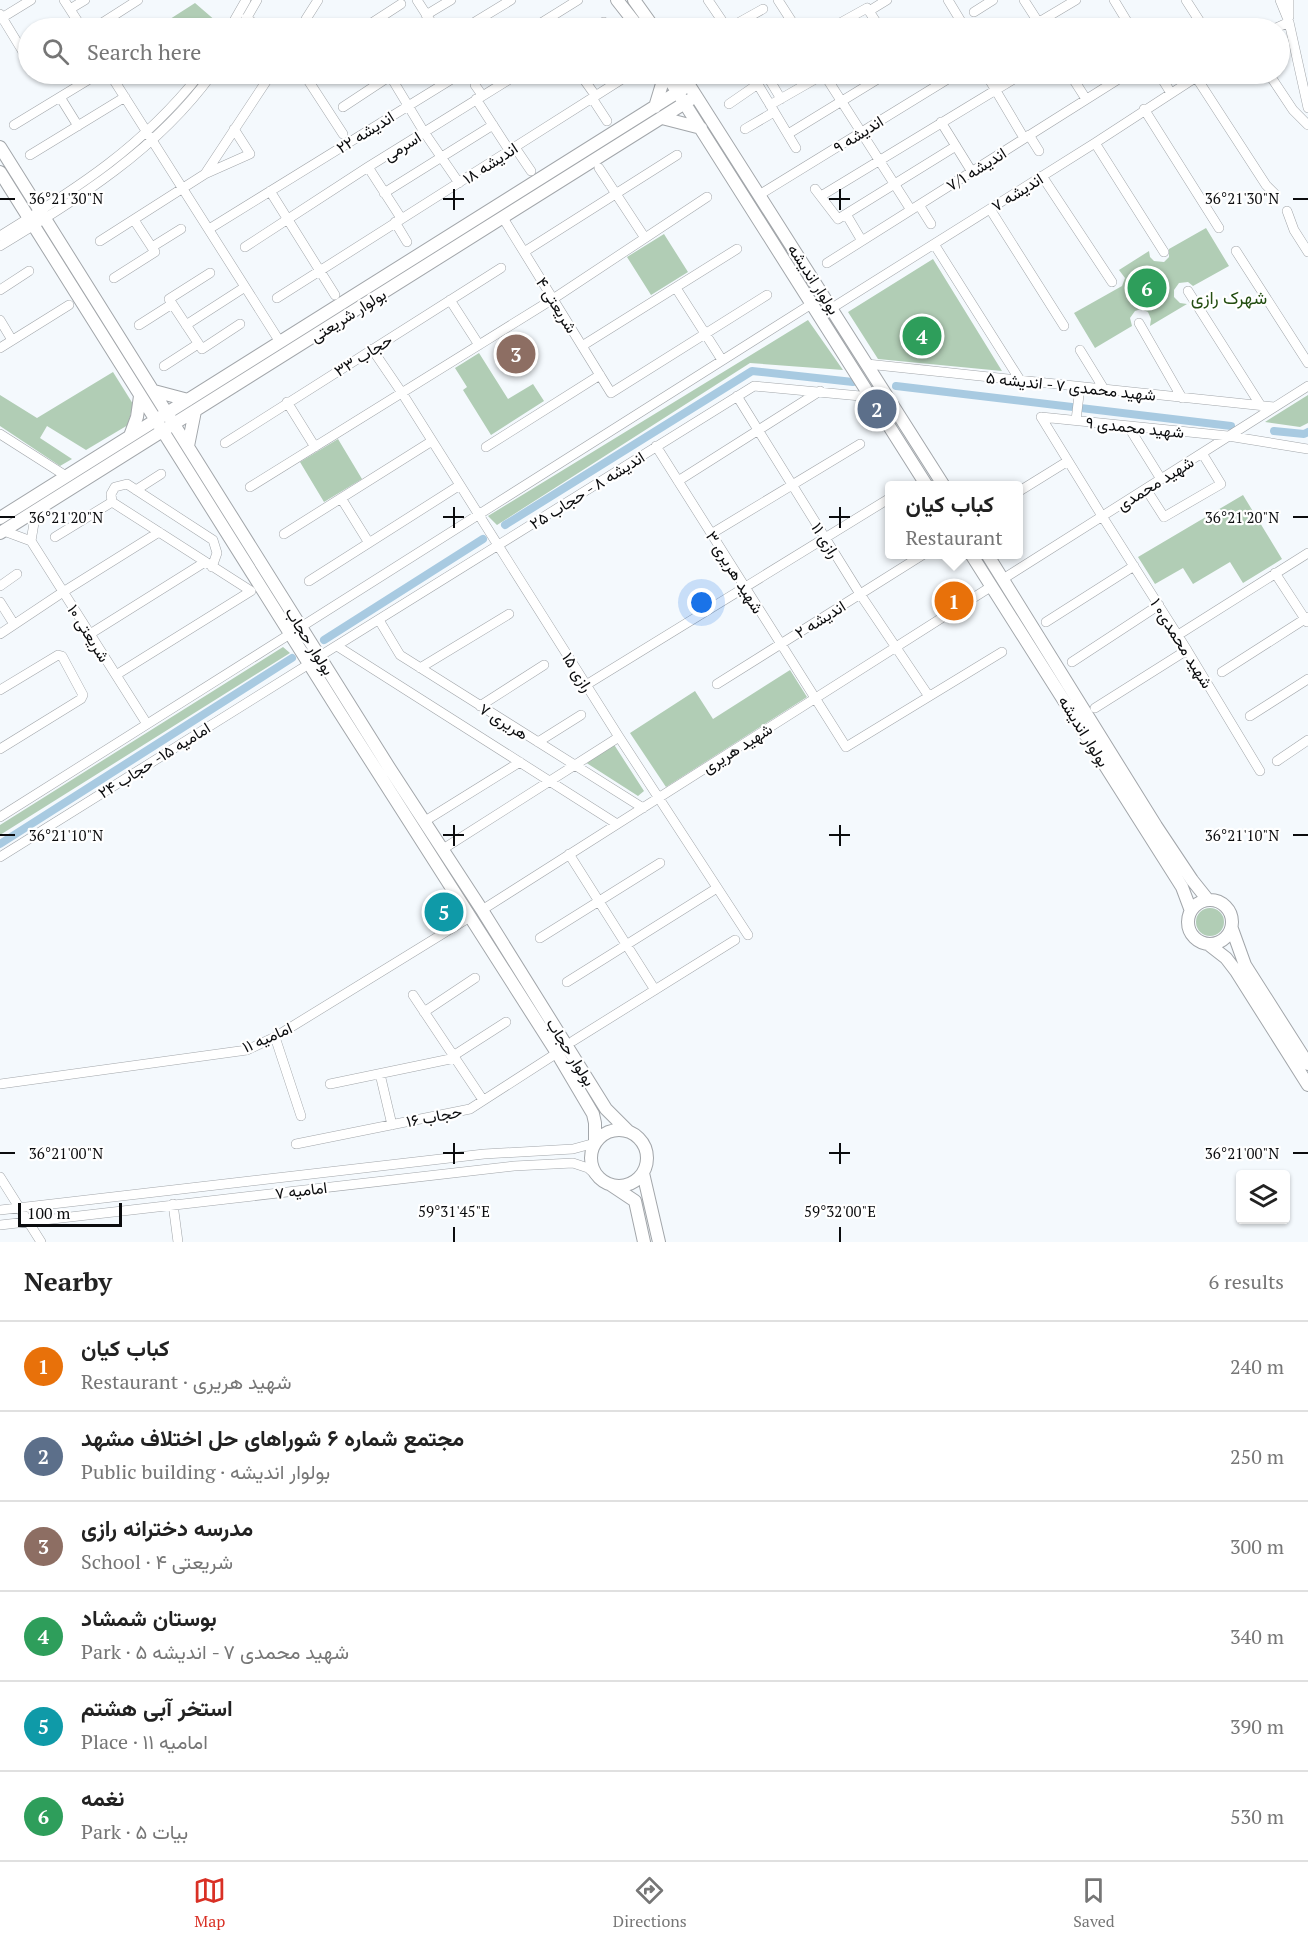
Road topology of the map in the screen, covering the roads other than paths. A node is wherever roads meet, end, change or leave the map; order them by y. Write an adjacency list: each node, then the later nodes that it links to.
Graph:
1 (31, 0): 31 (street)
2 (64, 0): 26 (street)
3 (85, 0): 26 (street)
4 (138, 0): 33 (street)
5 (246, 0): 34 (street)
6 (257, 0): 35 (street)
7 (318, 0): 36 (street)
8 (417, 0): 30 (street)
9 (451, 0): 30 (street)
10 (578, 0): 40 (street)
11 (617, 0): 41 (main road)
12 (634, 0): 42 (main road)
13 (778, 0): 45 (street)
14 (887, 0): 28 (street)
15 (948, 0): 48 (street)
16 (993, 0): 29 (street)
17 (1024, 0): 49 (street)
18 (1076, 0): 50 (street)
19 (1113, 0): 51 (street)
20 (1186, 0): 52 (street)
21 (1280, 0): 53 (street)
22 (1289, 0): 54 (street)
23 (710, 1): 43 (street)
24 (505, 2): 39 (street)
25 (401, 3): 37 (street)
26 (70, 9): 32 (street)
27 (763, 9): 44 (street)
28 (869, 11): 46 (street); 47 (street)
29 (974, 12)
30 (426, 15): 38 (street)
31 (1, 17): 56 (street)
32 (76, 18)
33 (110, 18)
34 (236, 18)
35 (246, 18)
36 (307, 18)
37 (378, 18)
38 (428, 18)
39 (480, 18)
40 (555, 18)
41 (631, 18)
42 (647, 18)
43 (721, 18)
44 (746, 18)
45 (790, 18)
46 (849, 18)
47 (874, 18)
48 (959, 18)
49 (1035, 18)
50 (1051, 18)
51 (1125, 18)
52 (1198, 18)
53 (1287, 18)
54 (1289, 18)
55 (1290, 27): 102 (street)
56 (18, 44)
57 (81, 84): 90 (street)
58 (117, 84): 91 (street)
59 (192, 84): 119 (street)
60 (204, 84): 119 (street)
61 (264, 84): 113 (street)
62 (313, 84): 117 (street)
63 (376, 84): 100 (street)
64 (396, 84): 99 (street)
65 (444, 84): 99 (street, اندیشه ۲۲)
66 (501, 84): 92 (street, اسرمی)
67 (586, 84): 93 (street)
68 (614, 84): 93 (street, اندیشه ۱۸)
69 (663, 84): 101 (main road)
70 (673, 84): 94 (main road, بولوار اندیشه)
71 (758, 84): 98 (street); 103 (street)
72 (772, 84): 95 (street)
73 (807, 84): 95 (street)
74 (830, 84): 97 (street)
75 (869, 84): 97 (street)
76 (940, 84): 116 (street, اندیشه ۹)
77 (992, 84): 87 (street)
78 (1005, 84): 87 (street)
79 (1076, 84): 96 (street)
80 (1110, 84): 96 (street, اندیشه ۷/۱)
81 (1165, 84): 88 (street)
82 (1185, 84): 88 (street, اندیشه ۷)
83 (1204, 84): 144 (street)
84 (1276, 84): 110 (street)
85 (476, 85): 92 (street)
86 (689, 85): 89 (main road, بولوار اندیشه); 94 (main road, بولوار شریعتی)
87 (995, 90): 107 (street); 120 (street)
88 (1171, 93): 104 (street, اندیشه ۷)
89 (696, 96): 94 (main road, بولوار شریعتی); 145 (main road, بولوار اندیشه)
90 (60, 97): 108 (street); 111 (street)
91 (125, 97): 111 (street); 119 (street)
92 (479, 97): 109 (street); 115 (street, اسرمی)
93 (593, 97): 106 (street); 124 (street, اندیشه ۱۸)
94 (682, 98): 101 (main road, بولوار شریعتی); 105 (main road, بولوار شریعتی); 112 (main road, بولوار اندیشه)
95 (781, 99): 103 (street)
96 (1086, 99): 120 (street, اندیشه ۷/۱)
97 (840, 101): 116 (street); 118 (street)
98 (729, 104)
99 (408, 106): 115 (street); 141 (street, اندیشه ۲۲)
100 (343, 107)
101 (655, 107): 203 (main road, بولوار شریعتی)
102 (1308, 108)
103 (772, 109): 114 (street); 118 (street)
104 (1144, 109): 121 (street, اندیشه ۷); 158 (street)
105 (662, 118): 112 (main road); 152 (main road, بولوار شریعتی)
106 (607, 122)
107 (941, 122): 122 (street); 130 (street)
108 (14, 125)
109 (493, 125): 124 (street); 129 (street)
110 (1308, 125)
111 (78, 126): 127 (street)
112 (701, 128): 191 (main road, بولوار اندیشه)
113 (234, 129): 136 (street); 136 (street)
114 (745, 129)
115 (424, 132): 129 (street); 131 (street, اسرمی)
116 (860, 133): 130 (street); 145 (street, اندیشه ۹)
117 (343, 134)
118 (788, 134): 125 (street)
119 (149, 137): 140 (street); 150 (street)
120 (1027, 137): 126 (street); 134 (street, اندیشه ۷/۱)
121 (1095, 143): 137 (street, اندیشه ۷); 173 (street)
122 (956, 146): 134 (street); 139 (street)
123 (0, 147): 150 (main road, بولوار حجاب)
124 (512, 148): 133 (street); 138 (street, اندیشه ۱۸)
125 (796, 148)
126 (1039, 151)
127 (30, 155)
128 (677, 155): 143 (street)
129 (441, 157): 138 (street); 142 (street)
130 (878, 160): 139 (street); 151 (street)
131 (368, 167): 142 (street); 154 (street, اسرمی)
132 (599, 168): 143 (street)
133 (531, 171)
134 (972, 171): 147 (street, اندیشه ۷/۱)
135 (0, 172): 156 (main road, بولوار حجاب)
136 (205, 174): 140 (street)
137 (1042, 176): 148 (street, اندیشه ۷); 181 (street)
138 (459, 183): 155 (street, اندیشه ۱۸)
139 (893, 184): 147 (street); 151 (street)
140 (183, 189): 153 (street); 160 (street)
141 (270, 191): 154 (street); 160 (street, اندیشه ۲۲)
142 (384, 193): 155 (street)
143 (616, 194): 162 (street); 172 (street)
144 (1275, 194)
145 (759, 195): 194 (main road, بولوار اندیشه)
146 (707, 197): 162 (street)
147 (915, 208): 157 (street); 164 (street, اندیشه ۷/۱)
148 (990, 209): 166 (street, اندیشه ۷); 200 (street)
149 (1287, 211): 174 (street)
150 (43, 214): 156 (street); 219 (main road, بولوار حجاب)
151 (846, 214): 164 (street)
152 (503, 218): 172 (street, شریعتی ۴); 230 (main road, بولوار شریعتی)
153 (134, 220): 163 (street); 170 (street)
154 (288, 220): 168 (street, اسرمی); 177 (street)
155 (398, 220): 165 (street); 177 (street, اندیشه ۱۸)
156 (31, 222): 161 (street); 167 (street); 222 (main road, بولوار حجاب)
157 (931, 224)
158 (1219, 228)
159 (181, 229): 170 (street)
160 (209, 229): 182 (street)
161 (0, 236)
162 (645, 238): 189 (street)
163 (100, 241)
164 (862, 241): 175 (street, اندیشه ۷/۱)
165 (407, 242)
166 (934, 244): 194 (street, اندیشه ۷); 215 (street)
167 (0, 246)
168 (245, 247)
169 (737, 249): 183 (street)
170 (153, 250): 180 (street)
171 (1236, 251): 211 (street)
172 (524, 252): 189 (street, شریعتی ۴)
173 (1164, 252)
174 (1308, 252)
175 (827, 263)
176 (501, 268): 190 (street, حجاب ۳۳)
177 (319, 271): 186 (street); 188 (street, اندیشه ۱۸)
178 (29, 272): 184 (street)
179 (210, 273): 192 (street)
180 (114, 278)
181 (1112, 282)
182 (245, 287): 199 (street); 203 (street)
183 (676, 288): 201 (street); 206 (street)
184 (0, 290)
185 (1188, 291): 228 (street)
186 (335, 295)
187 (767, 295): 201 (street)
188 (277, 298)
189 (553, 299): 205 (street); 206 (street, شریعتی ۴)
190 (450, 300): 205 (street); 208 (street, حجاب ۳۳)
191 (813, 303): 210 (street); 224 (main road, بولوار اندیشه)
192 (172, 304): 198 (street); 199 (street)
193 (69, 306): 202 (street)
194 (832, 308): 212 (main road, بولوار اندیشه)
195 (0, 320): 202 (street)
196 (1138, 323): 225 (street)
197 (240, 324): 204 (street)
198 (140, 325)
199 (186, 325): 204 (street)
200 (1064, 326)
201 (705, 334): 210 (street); 214 (street, شریعتی ۴)
202 (12, 340): 207 (street)
203 (280, 342): 226 (main road, بولوار شریعتی)
204 (198, 344): 213 (street)
205 (479, 345): 221 (street)
206 (582, 346): 214 (street, شریعتی ۴)
207 (0, 348)
208 (372, 349): 221 (street, رازی ۱۵); 227 (street, حجاب ۳۳)
209 (1080, 350): 218 (street)
210 (722, 360): 269 (street)
211 (1308, 363)
212 (867, 364): 215 (street, شهید محمدی ۷ - اندیشه ۵); 258 (main road, بولوار اندیشه)
213 (164, 366)
214 (600, 375): 248 (street)
215 (1020, 381): 217 (street, شهید محمدی ۷ - اندیشه ۵)
216 (1308, 386): 229 (street, شهید محمدی)
217 (1080, 387): 218 (street, شهید محمدی ۷ - اندیشه ۵); 233 (street)
218 (1104, 389): 225 (street, شهید محمدی ۷ - اندیشه ۵)
219 (154, 391): 226 (main road); 231 (main road, بولوار حجاب)
220 (820, 391): 223 (street, اندیشه ۸ - حجاب ۲۵); 224 (street, اندیشه ۸ - حجاب ۲۵); 237 (street)
221 (402, 393): 241 (street, رازی ۱۵); 247 (street)
222 (140, 396): 235 (main road, بولوار حجاب); 239 (main road)
223 (738, 396): 237 (street, رازی ۱۱); 246 (street, اندیشه ۸ - حجاب ۲۵)
224 (871, 397): 257 (main road, بولوار اندیشه)
225 (1182, 398): 228 (street, شهید محمدی ۷ - اندیشه ۵)
226 (188, 400): 231 (main road, بولوار شریعتی)
227 (287, 402): 243 (street, حجاب ۳۳); 247 (street)
228 (1261, 406): 229 (street, شهید محمدی ۷ - اندیشه ۵)
229 (1274, 407): 240 (street, شهید محمدی)
230 (195, 411): 234 (main road, بولوار شریعتی); 245 (main road)
231 (167, 413): 234 (main road, بولوار حجاب); 235 (main road, بولوار شریعتی)
232 (1041, 417): 233 (street, شهید محمدی ۹); 252 (street, شهید محمدی۰ ۱)
233 (1076, 420): 236 (street, شهید محمدی ۹)
234 (174, 424): 235 (main road, بولوار شریعتی); 245 (main road, بولوار حجاب)
235 (159, 426): 239 (main road, بولوار شریعتی); 242 (main road, بولوار شریعتی); 249 (main road, بولوار حجاب)
236 (1128, 426): 240 (street, شهید محمدی ۹); 255 (street)
237 (759, 432): 256 (street); 260 (street, رازی ۱۱)
238 (0, 434): 254 (street)
239 (130, 436): 254 (main road, بولوار شریعتی)
240 (1228, 436): 250 (street, شهید محمدی ۹); 251 (street, شهید محمدی)
241 (432, 441): 259 (street, رازی ۱۵); 265 (street)
242 (145, 442): 249 (main road); 268 (main road, بولوار شریعتی)
243 (225, 442)
244 (861, 444): 260 (street)
245 (188, 446): 303 (main road, بولوار حجاب)
246 (656, 446): 256 (street, شهید هریری ۳); 280 (street, اندیشه ۸ - حجاب ۲۵)
247 (315, 447): 261 (street)
248 (486, 447)
249 (173, 448): 306 (main road, بولوار حجاب)
250 (1308, 449)
251 (1202, 453): 255 (street, شهید محمدی); 263 (street)
252 (1068, 461): 262 (street); 270 (street, شهید محمدی۰ ۱)
253 (160, 474): 264 (street)
254 (66, 476): 271 (main road, بولوار شریعتی)
255 (1161, 479): 263 (street, شهید محمدی)
256 (678, 481): 275 (street, شهید هریری ۳)
257 (924, 481)
258 (941, 481)
259 (460, 485): 269 (street, رازی ۱۵); 279 (street)
260 (792, 485): 275 (street); 277 (street, رازی ۱۱)
261 (250, 487)
262 (1023, 489)
263 (1146, 489): 270 (street, شهید محمدی)
264 (136, 490): 267 (street); 285 (street)
265 (341, 498): 274 (street); 279 (street)
266 (885, 501): 277 (street)
267 (112, 502): 273 (street); 276 (street)
268 (36, 511): 272 (main road, بولوار شریعتی); 278 (street)
269 (478, 515): 280 (street, رازی ۱۵); 303 (street)
270 (1102, 516): 286 (street, شهید محمدی۰ ۱); 289 (street, شهید محمدی)
271 (0, 518)
272 (2, 532): 278 (street)
273 (159, 532): 285 (street); 294 (street)
274 (284, 534)
275 (711, 534): 292 (street, شهید هریری ۳)
276 (55, 537)
277 (825, 537): 292 (street); 295 (street, رازی ۱۱)
278 (31, 541): 294 (street, شریعتی ۱۰)
279 (369, 543): 290 (street)
280 (498, 545): 299 (street, اندیشه ۸ - حجاب ۲۵); 322 (street, رازی ۱۵)
281 (1308, 553): 287 (street)
282 (917, 559): 295 (street, اندیشه ۲)
283 (974, 559): 293 (main road, بولوار اندیشه)
284 (990, 559): 289 (main road, بولوار اندیشه)
285 (209, 564): 305 (street); 319 (street)
286 (1134, 566): 297 (street, شهید محمدی۰ ۱); 302 (street)
287 (1275, 573): 300 (street); 307 (street)
288 (17, 574): 291 (street)
289 (1003, 579): 293 (main road); 351 (main road, بولوار اندیشه)
290 (309, 581)
291 (0, 586)
292 (744, 586): 308 (street, شهید هریری ۳); 322 (street)
293 (992, 586): 310 (street, شهید هریری); 354 (main road, بولوار اندیشه)
294 (63, 592): 304 (street); 305 (street, شریعتی ۱۰)
295 (860, 594): 308 (street, اندیشه ۲); 310 (street, رازی ۱۱)
296 (0, 602): 301 (street)
297 (1159, 605): 307 (street, شهید محمدی۰ ۱); 314 (street)
298 (509, 614): 317 (street)
299 (379, 620): 309 (street, اندیشه ۸ - حجاب ۲۵); 317 (street, هریری ۷)
300 (1307, 620): 318 (street)
301 (12, 621)
302 (1046, 622)
303 (301, 627): 313 (main road, بولوار حجاب)
304 (0, 634)
305 (90, 634): 319 (street, شریعتی ۱۰)
306 (290, 634): 315 (main road, بولوار حجاب); 330 (street, امامیه ۱۵- حجاب ۲۴)
307 (1178, 635): 311 (street, شهید محمدی۰ ۱)
308 (781, 644): 321 (street, اندیشه ۲); 325 (street, شهید هریری ۳)
309 (337, 646): 313 (street, اندیشه ۸ - حجاب ۲۵); 336 (street)
310 (897, 646): 324 (street, رازی ۱۱); 325 (street, شهید هریری)
311 (1187, 650): 327 (street); 338 (street, شهید محمدی۰ ۱)
312 (1002, 652): 324 (street)
313 (320, 656): 339 (main road, بولوار حجاب)
314 (1072, 662)
315 (309, 664): 339 (main road, بولوار حجاب); 348 (street, امامیه ۱۵- حجاب ۲۴)
316 (544, 665): 326 (street)
317 (420, 668): 326 (street, هریری ۷)
318 (1222, 672)
319 (116, 675): 330 (street, شریعتی ۱۰)
320 (1308, 679): 329 (street)
321 (717, 684)
322 (586, 685): 331 (street, رازی ۱۵)
323 (0, 690): 334 (street)
324 (928, 695): 325 (street, شهید هریری ۳)
325 (815, 698): 341 (street, شهید هریری)
326 (480, 706): 333 (street, هریری ۷)
327 (1095, 708)
328 (581, 715): 333 (street)
329 (1250, 716)
330 (147, 724): 343 (street, امامیه ۱۵- حجاب ۲۴)
331 (619, 737): 337 (street); 341 (street, رازی ۱۵)
332 (1308, 740): 335 (street)
333 (538, 742): 337 (street, هریری ۷)
334 (0, 749)
335 (1277, 761)
336 (520, 762): 340 (street); 344 (street)
337 (574, 765): 340 (street); 342 (street, هریری ۷)
338 (1260, 771)
339 (384, 772): 344 (main road, بولوار حجاب); 355 (main road, بولوار حجاب)
340 (550, 782): 345 (street); 346 (street)
341 (658, 798): 342 (street, شهید هریری); 350 (street, رازی ۱۵)
342 (643, 808): 345 (street, شهید هریری)
343 (0, 817)
344 (425, 821): 346 (main road, بولوار حجاب)
345 (617, 824): 347 (street, شهید هریری)
346 (443, 849): 353 (main road, بولوار حجاب)
347 (569, 854): 352 (street); 353 (street, شهید هریری)
348 (0, 857)
349 (660, 863): 352 (street)
350 (717, 888): 357 (street, رازی ۱۵); 361 (street)
351 (1208, 900): 354 (main road); 356 (main road)
352 (598, 901): 358 (street); 361 (street)
353 (482, 910): 380 (main road, بولوار حجاب)
354 (1191, 912): 360 (main road)
355 (470, 917): 368 (street, امامیه ۱۱); 370 (main road, بولوار حجاب)
356 (1232, 929): 360 (main road); 372 (main road)
357 (748, 935)
358 (540, 938)
359 (735, 940): 364 (street)
360 (1208, 944): 376 (main road)
361 (626, 945): 363 (street); 364 (street)
362 (475, 978): 366 (street)
363 (567, 982)
364 (655, 990): 369 (street)
365 (413, 995): 366 (street)
366 (424, 1012): 371 (street)
367 (506, 1022): 371 (street)
368 (275, 1037): 374 (street, امامیه ۱۱); 378 (street)
369 (573, 1041)
370 (557, 1053): 377 (street, حجاب ۱۶); 381 (main road, بولوار حجاب)
371 (454, 1057): 373 (street); 377 (street)
372 (1308, 1064)
373 (380, 1074): 375 (street); 379 (street)
374 (0, 1084)
375 (330, 1084)
376 (1308, 1085)
377 (483, 1100): 379 (street, حجاب ۱۶)
378 (301, 1116)
379 (392, 1125): 382 (street, حجاب ۱۶)
380 (628, 1131): 381 (main road); 383 (main road)
381 (595, 1143): 385 (main road); 386 (street, امامیه ۷)
382 (296, 1144)
383 (643, 1173): 387 (main road); 397 (main road)
384 (0, 1177): 390 (street)
385 (598, 1177): 387 (main road); 388 (street, امامیه ۷)
386 (233, 1183): 388 (street); 390 (street, امامیه ۷)
387 (610, 1185): 396 (main road)
388 (235, 1197): 389 (street, امامیه ۷)
389 (173, 1204): 392 (street, امامیه ۷); 395 (street)
390 (20, 1208): 391 (street, امامیه ۷); 392 (street)
391 (0, 1210)
392 (28, 1221): 393 (street, امامیه ۷); 394 (street)
393 (0, 1224)
394 (41, 1242)
395 (178, 1242)
396 (644, 1242)
397 (659, 1242)

